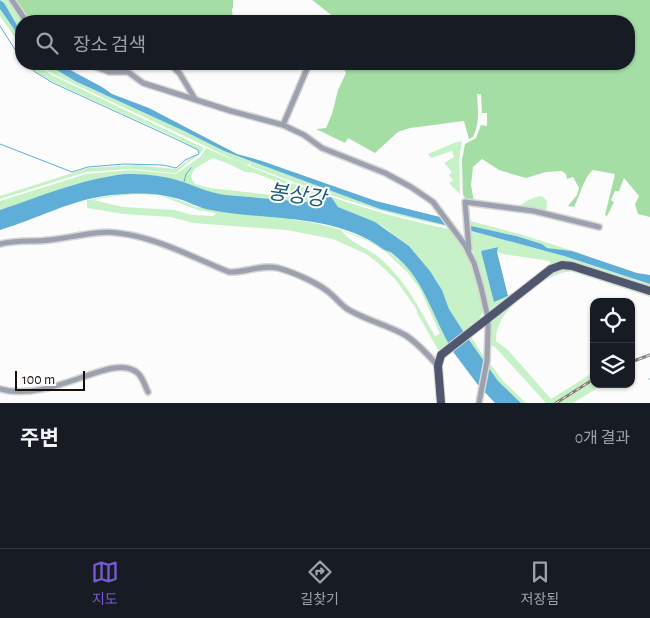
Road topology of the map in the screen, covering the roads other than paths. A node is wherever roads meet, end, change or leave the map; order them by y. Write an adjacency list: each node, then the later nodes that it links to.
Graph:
1 (12, 0): 2 (street)
2 (22, 15)
3 (104, 70): 6 (street)
4 (176, 70): 6 (street)
5 (306, 70): 7 (street)
6 (195, 99): 7 (street)
7 (283, 124): 10 (street)
8 (600, 227): 10 (street)
9 (0, 244): 13 (street)
10 (470, 254): 12 (street)
11 (650, 291): 12 (main road)
12 (488, 318): 13 (main road); 19 (street)
13 (438, 366): 18 (main road)
14 (0, 389): 17 (street)
15 (59, 392): 16 (street)
16 (148, 392)
17 (34, 397)
18 (441, 403)
19 (479, 403)

